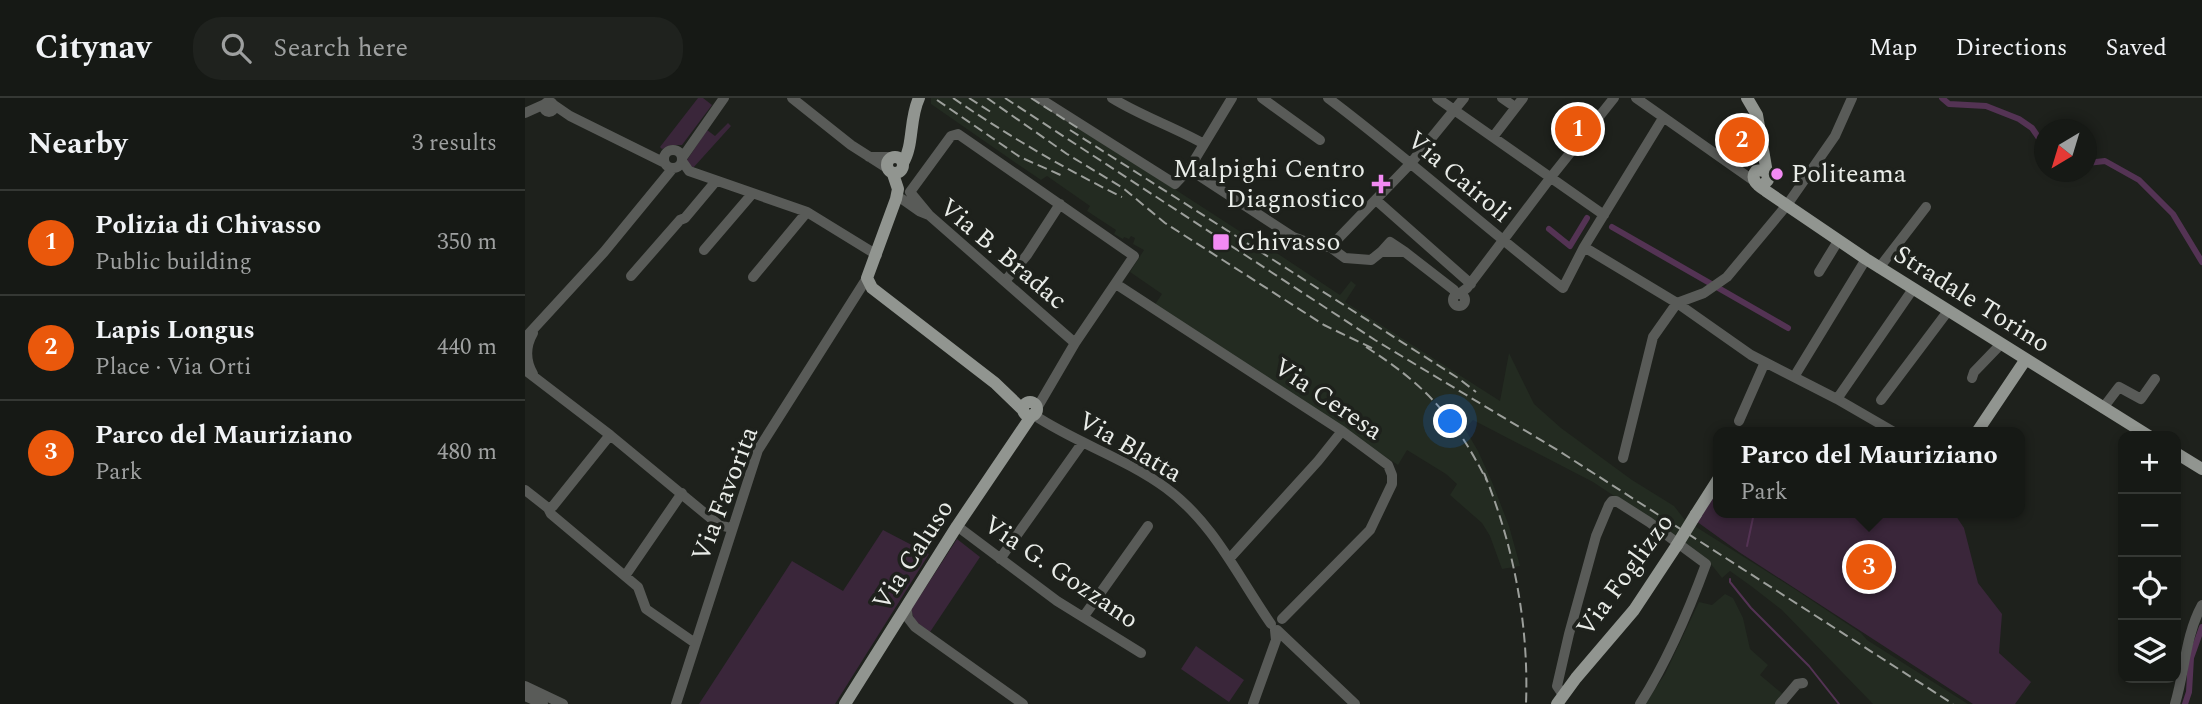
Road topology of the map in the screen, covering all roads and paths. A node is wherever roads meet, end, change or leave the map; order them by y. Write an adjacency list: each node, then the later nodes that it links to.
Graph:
1 (725, 98): 25 (street)
2 (792, 98): 27 (street)
3 (919, 98): 27 (main road)
4 (1039, 98): 28 (street)
5 (1112, 98): 24 (street)
6 (1232, 98): 24 (street)
7 (1262, 98): 23 (street)
8 (1328, 98): 26 (street, Via Cairoli)
9 (1437, 98): 19 (street)
10 (1464, 98): 19 (street)
11 (1502, 98): 18 (street)
12 (1523, 98): 18 (street)
13 (1614, 98): 29 (street)
14 (1636, 98): 21 (street)
15 (1747, 98): 30 (main road)
16 (1852, 98): 36 (street)
17 (550, 104): 20 (street); 25 (street)
18 (1515, 107): 22 (street)
19 (1453, 110): 22 (street); 26 (street)
20 (526, 113)
21 (1664, 118): 30 (street); 40 (street)
22 (1493, 137): 29 (street)
23 (1320, 141)
24 (1204, 144): 28 (street)
25 (673, 160): 31 (street); 59 (street)
26 (1411, 163): 34 (street); 42 (street, Via Cairoli)
27 (895, 165): 33 (main road); 46 (main road)
28 (1189, 169): 43 (street)
29 (1551, 177): 40 (street); 42 (street)
30 (1761, 178): 36 (main road, Stradale Torino)
31 (716, 181): 32 (street); 50 (street)
32 (752, 194): 38 (street); 45 (street)
33 (902, 199): 39 (street, Via B. Bradac); 46 (main road)
34 (1376, 200): 43 (street); 56 (street)
35 (1061, 204): 39 (street); 53 (street); 54 (street, Via Caluso)
36 (1787, 205): 41 (main road, Stradale Torino); 57 (street)
37 (1926, 207): 48 (street)
38 (807, 212): 46 (street); 51 (street)
39 (929, 215): 53 (street, Via B. Bradac)
40 (1604, 215): 44 (street)
41 (1838, 241): 47 (main road, Stradale Torino); 49 (street)
42 (1503, 242): 44 (street, Via Cairoli); 56 (street)
43 (1330, 247): 56 (street)
44 (1584, 247): 57 (street)
45 (704, 250)
46 (878, 254): 52 (main road)
47 (1865, 260): 48 (main road, Stradale Torino); 65 (street)
48 (1879, 268): 55 (main road, Stradale Torino)
49 (1819, 272)
50 (631, 276)
51 (753, 277)
52 (867, 278): 71 (main road); 88 (street, Via Favorita)
53 (1005, 281): 60 (street, Via B. Bradac)
54 (1116, 284): 60 (street, Via Caluso); 76 (street, Via Ceresa)
55 (1913, 289): 58 (main road, Stradale Torino); 68 (street)
56 (1463, 292)
57 (1677, 303): 63 (street); 80 (street)
58 (1948, 311): 61 (main road, Stradale Torino); 69 (street)
59 (526, 343): 64 (street)
60 (1076, 343): 71 (street, Via Caluso)
61 (2001, 344): 62 (main road, Stradale Torino); 66 (street)
62 (2026, 359): 70 (main road, Stradale Torino); 74 (main road)
63 (1766, 362): 65 (street); 72 (street)
64 (526, 367): 77 (street)
65 (1794, 377): 68 (street)
66 (1972, 378)
67 (2155, 379): 70 (street)
68 (1837, 399): 73 (street)
69 (1881, 400)
70 (2103, 408): 75 (main road, Stradale Torino)
71 (1030, 409): 78 (street, Via Blatta); 86 (main road, Via Caluso)
72 (1739, 421)
73 (1885, 427)
74 (1980, 427)
75 (2141, 431)
76 (1342, 432): 89 (street); 95 (street, Via Ceresa)
77 (610, 435): 84 (street); 85 (street)
78 (1083, 442): 89 (street, Via Blatta); 90 (street)
79 (2181, 456): 81 (main road)
80 (1623, 457)
81 (2202, 469)
82 (1713, 487): 101 (main road, Via Foglizzo, bridge)
83 (525, 490): 85 (street)
84 (682, 493): 88 (street); 91 (street)
85 (548, 508): 91 (street)
86 (957, 526): 90 (street, Via G. Gozzano); 94 (main road, Via Caluso)
87 (1148, 526): 93 (street)
88 (731, 528): 96 (street, Via Favorita)
89 (1230, 558): 95 (street, Via Blatta)
90 (1000, 559): 93 (street, Via G. Gozzano)
91 (625, 576): 96 (street)
92 (2202, 604): 111 (street)
93 (1084, 616): 97 (street, Via G. Gozzano)
94 (904, 624): 105 (main road, Via Caluso); 106 (street)
95 (1278, 626): 107 (street); 108 (street, Via Blatta)
96 (695, 643): 104 (street, Via Favorita)
97 (1141, 653)
98 (1803, 683): 110 (street)
99 (525, 686): 103 (street)
100 (525, 696): 102 (street)
101 (1560, 699): 109 (street)
102 (543, 704)
103 (563, 704)
104 (676, 704)
105 (845, 704)
106 (1023, 704)
107 (1253, 704)
108 (1355, 704)
109 (1640, 704)
110 (1780, 704)
111 (2175, 704)

